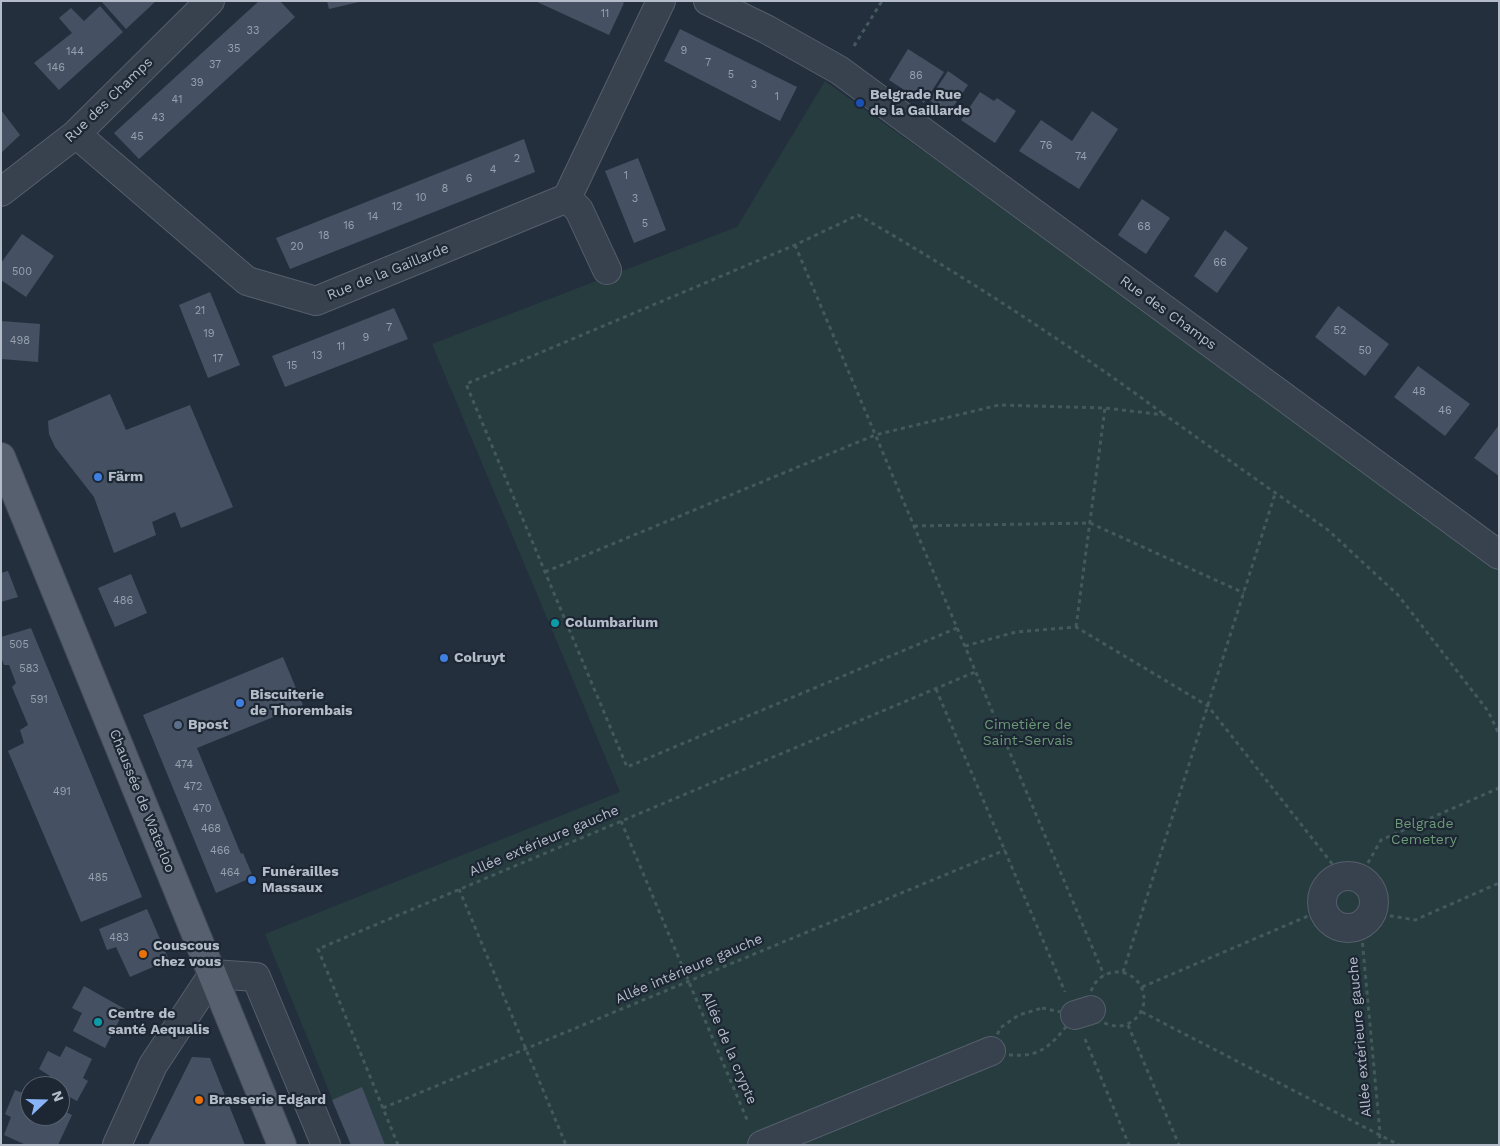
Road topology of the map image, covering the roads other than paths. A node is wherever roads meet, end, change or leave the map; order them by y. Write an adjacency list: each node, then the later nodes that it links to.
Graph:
1 (210, 1): 4 (street, Rue des Champs)
2 (661, 1): 6 (street)
3 (708, 1): 9 (street, Rue des Champs)
4 (76, 134): 5 (street, Rue des Champs); 6 (street, Rue de la Gaillarde)
5 (1, 192)
6 (567, 198): 7 (street)
7 (607, 270)
8 (1, 457): 11 (main road, Chaussée de Waterloo)
9 (1499, 555)
10 (1368, 920): 10 (street)
11 (212, 974): 14 (street); 15 (main road, Chaussée de Waterloo); 16 (street)
12 (991, 1051): 13 (street)
13 (756, 1136)
14 (117, 1145)
15 (282, 1145)
16 (326, 1145)

